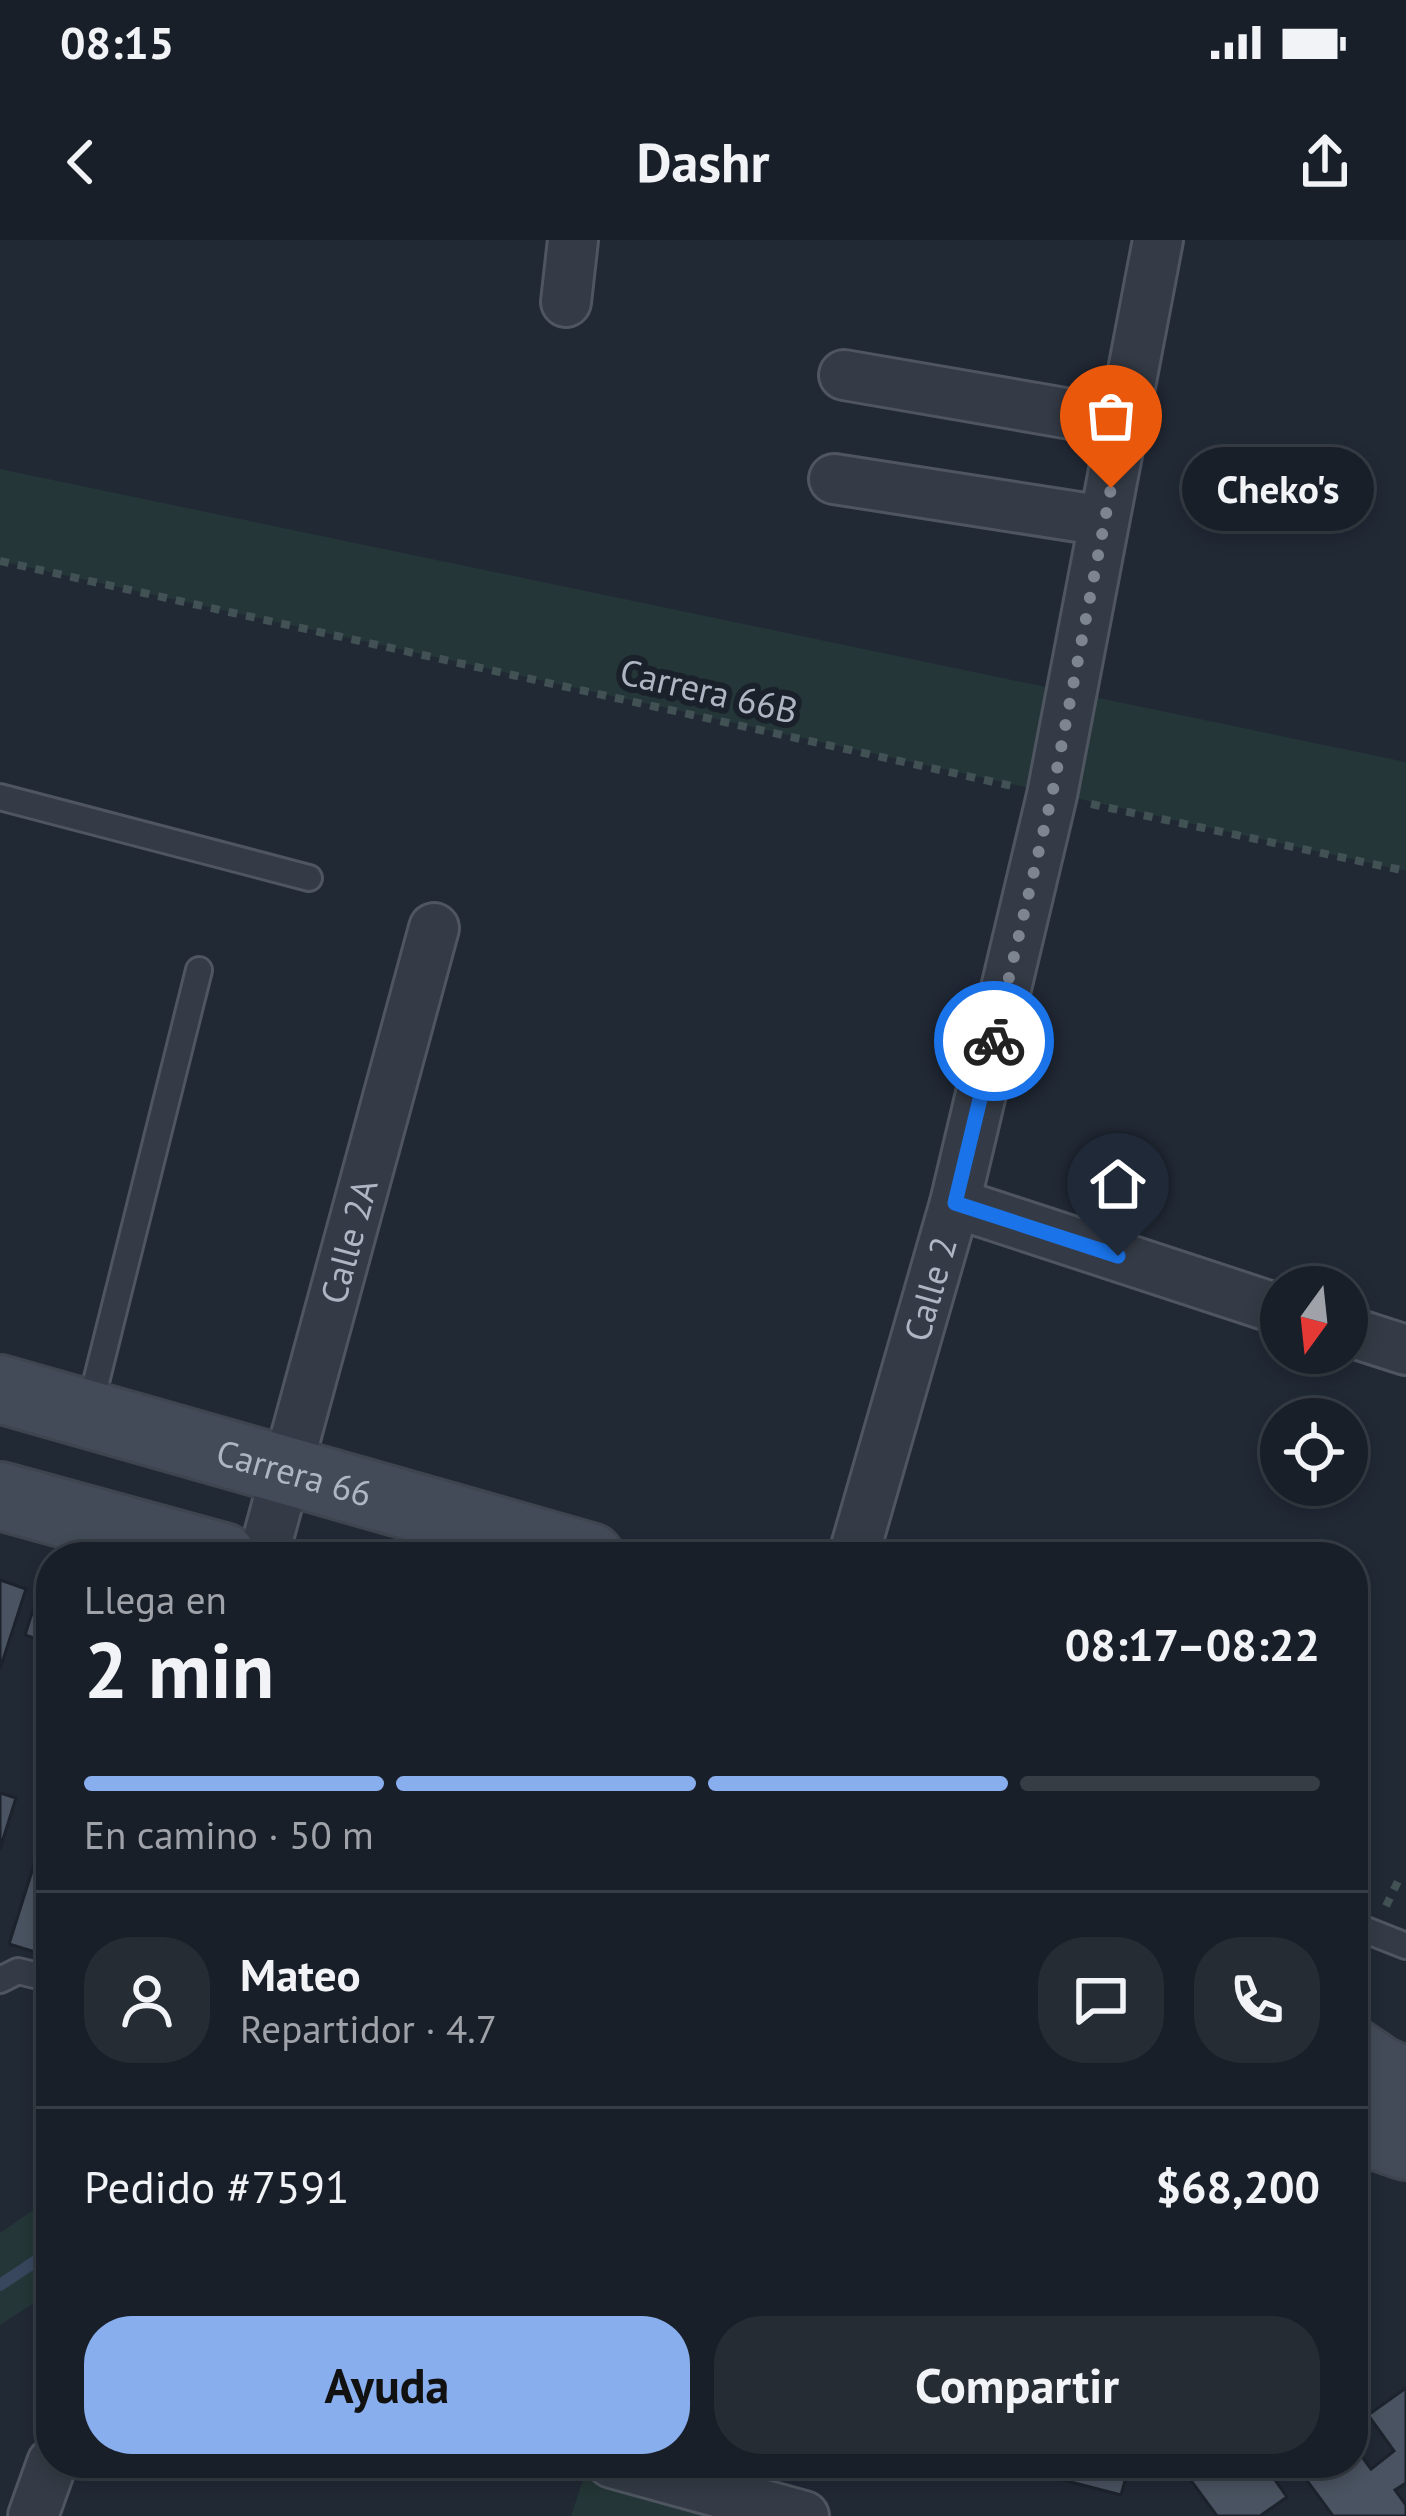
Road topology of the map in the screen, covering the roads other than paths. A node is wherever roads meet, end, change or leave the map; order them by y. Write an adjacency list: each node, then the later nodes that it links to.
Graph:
1 (573, 240): 3 (street)
2 (1158, 240): 5 (street, Calle 2)
3 (566, 302)
4 (844, 375): 5 (street)
5 (1123, 423): 7 (street, Calle 2)
6 (834, 478): 7 (street)
7 (1104, 520): 12 (street, Calle 2)
8 (0, 797): 9 (lane)
9 (309, 878)
10 (434, 928): 18 (street, Calle 2A)
11 (199, 970): 17 (lane)
12 (955, 1203): 13 (street); 23 (street, Calle 2)
13 (1260, 1303)
14 (1368, 1338): 15 (street)
15 (1406, 1351)
16 (0, 1389): 17 (main road, Carrera 66)
17 (88, 1414): 18 (main road, Carrera 66)
18 (288, 1471): 21 (street, Calle 2A); 22 (main road, Carrera 66)
19 (0, 1496): 20 (main road)
20 (168, 1542)
21 (267, 1542)
22 (537, 1542)
23 (858, 1542)
24 (1368, 1931): 25 (lane)
25 (1406, 1946)
26 (36, 1975): 27 (lane)
27 (0, 1980)
28 (1368, 2062): 29 (main road)
29 (1406, 2081)
30 (1368, 2133): 31 (main road)
31 (1406, 2146)
32 (47, 2478): 34 (street)
33 (667, 2478): 35 (street)
34 (33, 2516)
35 (804, 2516)

